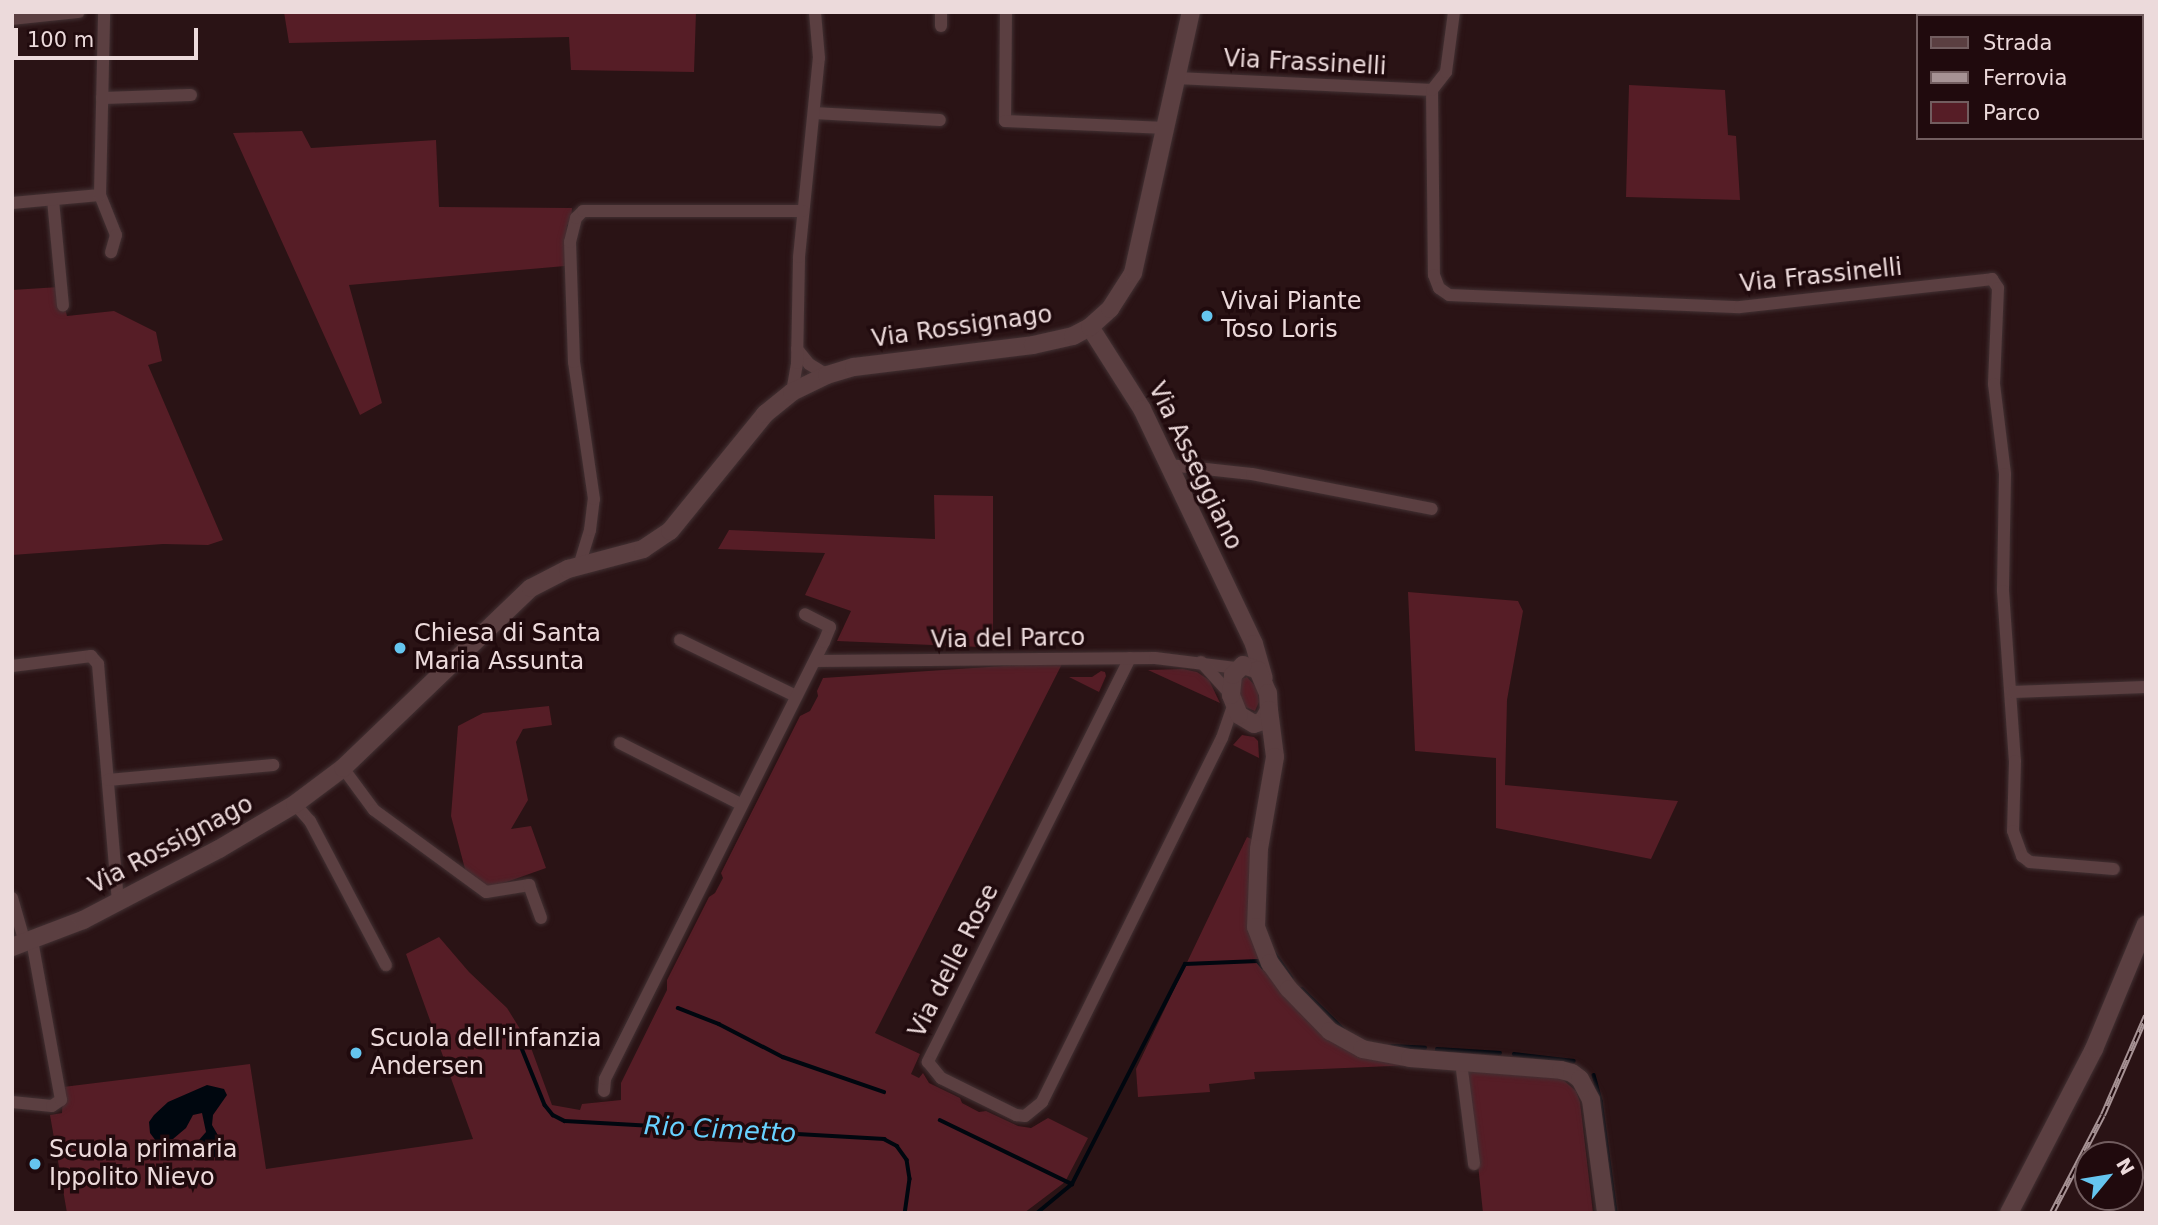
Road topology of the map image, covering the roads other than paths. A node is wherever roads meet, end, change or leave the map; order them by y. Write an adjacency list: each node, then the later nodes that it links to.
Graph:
1 (79, 12): 7 (street)
2 (104, 12): 11 (street)
3 (816, 12): 12 (street)
4 (1006, 12): 14 (street)
5 (1191, 12): 8 (street, Via Rossignago)
6 (1454, 12): 9 (street, Via Frassinelli)
7 (12, 19)
8 (1177, 78): 9 (street, Via Frassinelli); 14 (street, Via Rossignago)
9 (1432, 90): 38 (street, Via Frassinelli)
10 (191, 94): 11 (street)
11 (103, 98): 15 (street)
12 (814, 113): 13 (street); 18 (street)
13 (940, 120)
14 (1166, 128): 21 (street, Via Rossignago)
15 (100, 195): 16 (street); 19 (street)
16 (54, 200): 17 (street); 20 (street)
17 (12, 203)
18 (803, 212): 22 (street); 27 (street)
19 (111, 252)
20 (63, 306)
21 (1090, 327): 23 (street, Via Rossignago); 25 (street, Via Asseggiano)
22 (797, 348): 23 (street); 24 (street)
23 (827, 375): 24 (street, Via Rossignago)
24 (792, 392): 27 (street, Via Rossignago)
25 (1170, 465): 26 (street); 29 (street, Via Asseggiano)
26 (1432, 509)
27 (579, 566): 46 (street, Via Rossignago)
28 (805, 614): 32 (street)
29 (1248, 633): 35 (street); 36 (street, Via Asseggiano)
30 (680, 640): 39 (street)
31 (1130, 658): 32 (street, Via del Parco); 33 (street, Via del Parco); 43 (street, Via delle Rose)
32 (815, 661): 39 (street)
33 (1201, 662): 35 (street, Via del Parco); 40 (street)
34 (12, 666): 47 (street)
35 (1240, 666): 36 (street); 40 (street)
36 (1264, 678): 41 (street, Via Asseggiano)
37 (2146, 687): 38 (street)
38 (2012, 692): 51 (street, Via Frassinelli)
39 (796, 696): 49 (street)
40 (1232, 700): 42 (street, Via Asseggiano); 43 (street, Via delle Rose)
41 (1269, 710): 42 (street); 50 (street, Via Asseggiano)
42 (1252, 724): 43 (street); 50 (street, Via Asseggiano)
43 (1222, 738)
44 (620, 743): 49 (street)
45 (273, 765): 47 (street)
46 (343, 768): 48 (street, Via Rossignago); 54 (street)
47 (108, 780): 53 (street)
48 (295, 804): 53 (street, Via Rossignago); 57 (street)
49 (741, 804): 59 (street)
50 (1266, 804): 58 (street, Via Asseggiano)
51 (2114, 869)
52 (12, 898): 56 (street)
53 (118, 901): 56 (street, Via Rossignago)
54 (541, 918)
55 (2146, 925): 63 (street)
56 (23, 944): 60 (street)
57 (386, 965)
58 (1461, 1062): 61 (street); 62 (street, Via Asseggiano)
59 (604, 1091)
60 (12, 1102)
61 (1474, 1164)
62 (1606, 1213)
63 (2009, 1213)

